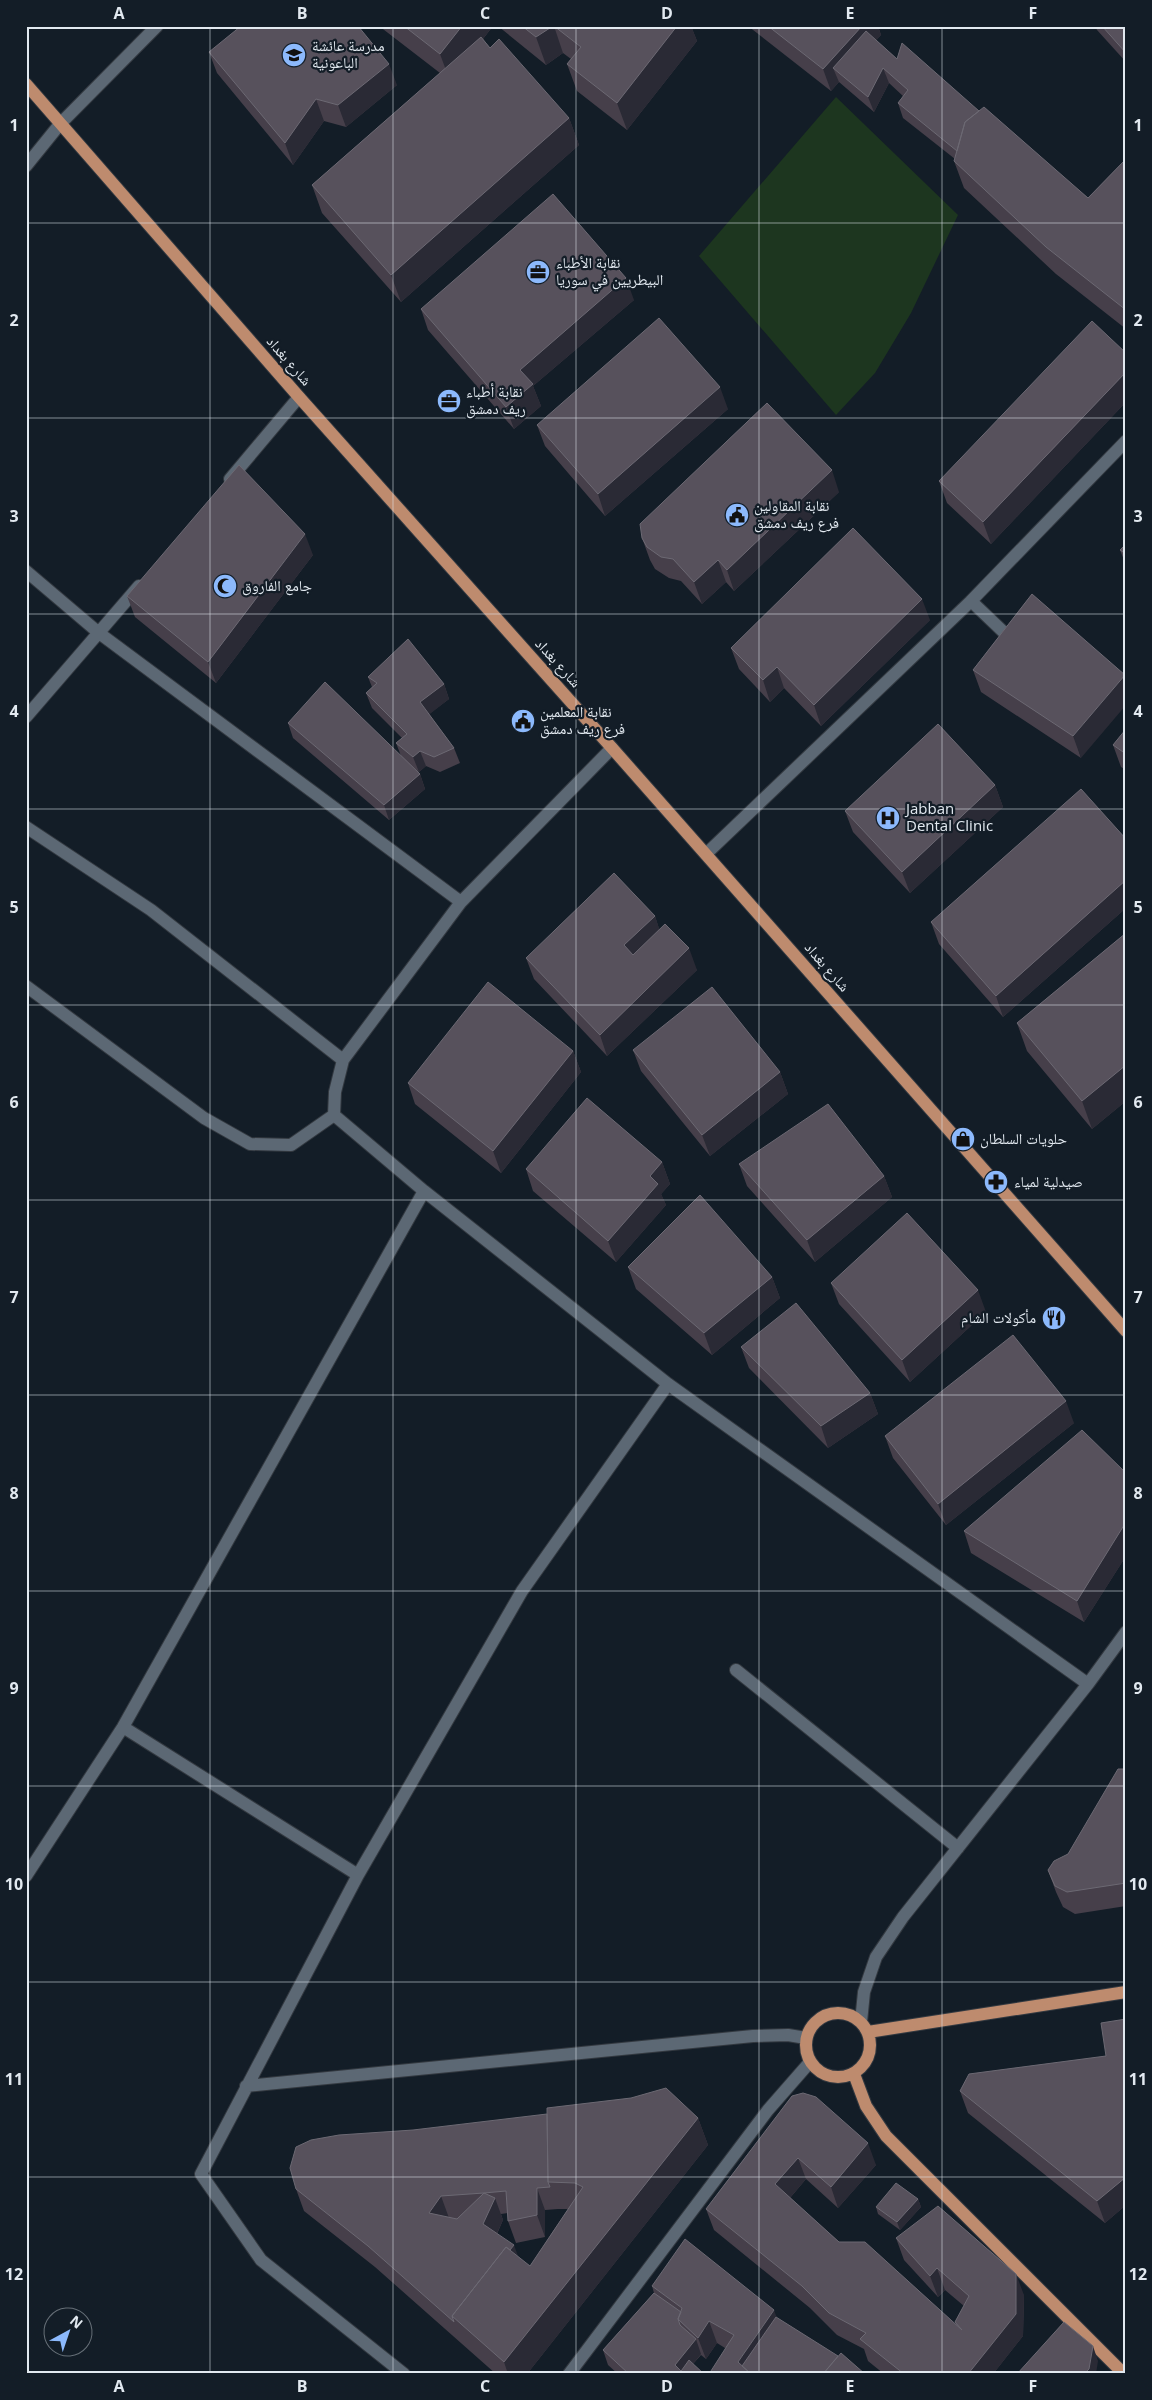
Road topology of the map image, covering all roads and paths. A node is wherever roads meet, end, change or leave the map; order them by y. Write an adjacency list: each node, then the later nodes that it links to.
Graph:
1 (157, 26): 3 (street)
2 (26, 84): 3 (main road, شارع بغداد)
3 (60, 124): 4 (street); 5 (main road, شارع بغداد)
4 (26, 166)
5 (299, 397): 7 (street); 14 (main road, شارع بغداد)
6 (1126, 442): 10 (street)
7 (222, 488)
8 (26, 571): 11 (street)
9 (145, 579): 11 (street)
10 (972, 601): 12 (street); 16 (street)
11 (100, 633): 13 (street); 17 (street)
12 (1026, 654)
13 (26, 717)
14 (612, 748): 16 (main road, شارع بغداد); 17 (street)
15 (26, 827): 19 (street)
16 (706, 854): 22 (main road, شارع بغداد)
17 (461, 902): 19 (street)
18 (26, 986): 20 (street)
19 (343, 1060): 20 (street)
20 (334, 1115): 21 (street)
21 (424, 1191): 23 (street); 27 (street)
22 (1126, 1331)
23 (668, 1384): 26 (street); 29 (street)
24 (1126, 1632): 26 (street)
25 (736, 1670): 28 (street)
26 (1088, 1684): 28 (street)
27 (123, 1727): 29 (street); 30 (street)
28 (958, 1848): 32 (street)
29 (358, 1875): 36 (street)
30 (26, 1876)
31 (1126, 1992): 32 (main road)
32 (865, 2027): 33 (main road); 35 (main road)
33 (806, 2038): 34 (main road); 36 (street)
34 (810, 2062): 35 (main road); 40 (street)
35 (854, 2074): 37 (main road)
36 (246, 2086): 39 (street)
37 (1110, 2360): 38 (main road); 41 (main road)
38 (1126, 2364)
39 (404, 2374)
40 (569, 2374)
41 (1124, 2374)

